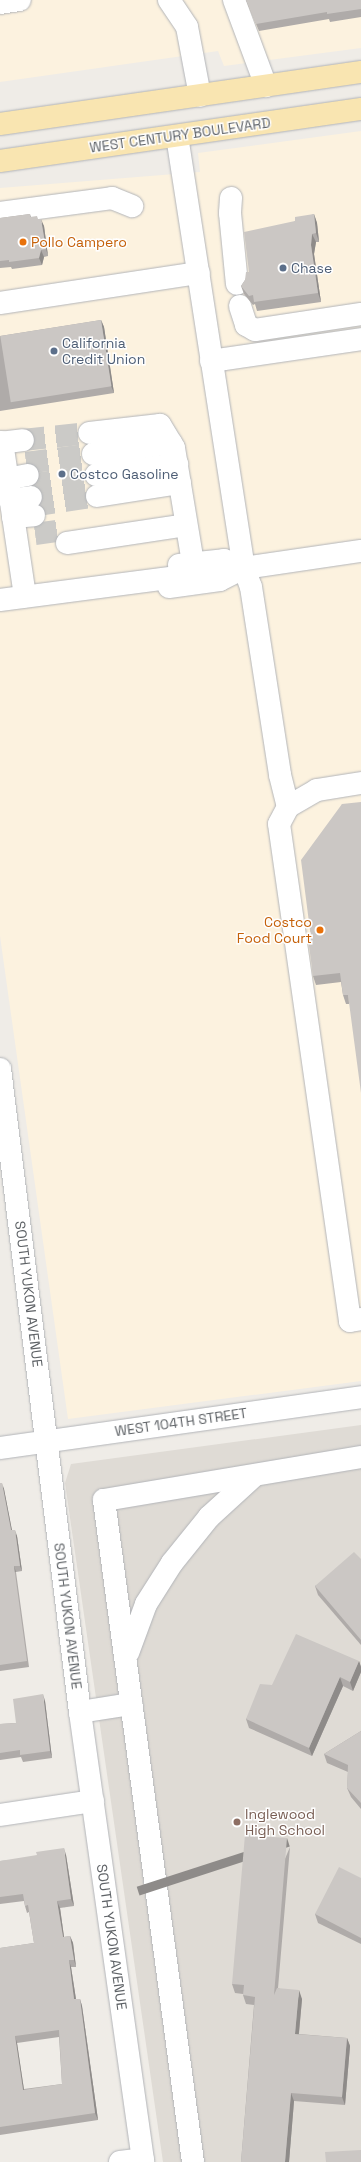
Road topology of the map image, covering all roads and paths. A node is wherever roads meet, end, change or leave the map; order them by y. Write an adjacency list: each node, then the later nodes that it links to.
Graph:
1 (20, 0): 4 (street)
2 (169, 0): 7 (street)
3 (234, 0): 6 (street)
4 (0, 3)
5 (361, 72): 6 (main road)
6 (266, 86): 7 (main road)
7 (200, 96): 9 (main road)
8 (361, 109): 10 (main road, WEST CENTURY BOULEVARD)
9 (0, 124)
10 (177, 136): 11 (main road, WEST CENTURY BOULEVARD); 15 (street)
11 (0, 161)
12 (231, 198): 16 (street)
13 (132, 206): 14 (street)
14 (0, 214)
15 (199, 273): 17 (street); 21 (street)
16 (237, 284)
17 (0, 303)
18 (240, 306): 19 (street)
19 (361, 314)
20 (361, 339): 21 (street)
21 (212, 360): 28 (street)
22 (175, 463): 22 (street); 24 (street)
23 (19, 490): 30 (street)
24 (186, 519): 25 (street); 27 (street)
25 (66, 537)
26 (361, 551): 28 (street)
27 (193, 563): 28 (street); 29 (street)
28 (244, 568): 29 (street); 33 (street)
29 (88, 588): 30 (street)
30 (25, 596): 31 (street)
31 (0, 600)
32 (361, 783): 33 (street)
33 (288, 807): 35 (street)
34 (0, 1068): 37 (street, SOUTH YUKON AVENUE)
35 (361, 1319)
36 (361, 1397): 37 (street, WEST 104TH STREET)
37 (45, 1441): 38 (street, WEST 104TH STREET); 43 (street, SOUTH YUKON AVENUE)
38 (0, 1448)
39 (361, 1457): 40 (street)
40 (255, 1475): 41 (street); 41 (street)
41 (126, 1664): 42 (street)
42 (131, 1704): 43 (street); 48 (street)
43 (80, 1712): 44 (street, SOUTH YUKON AVENUE)
44 (93, 1801): 45 (street); 46 (street, SOUTH YUKON AVENUE)
45 (0, 1815)
46 (143, 2160): 47 (street)
47 (120, 2162)
48 (193, 2162)

